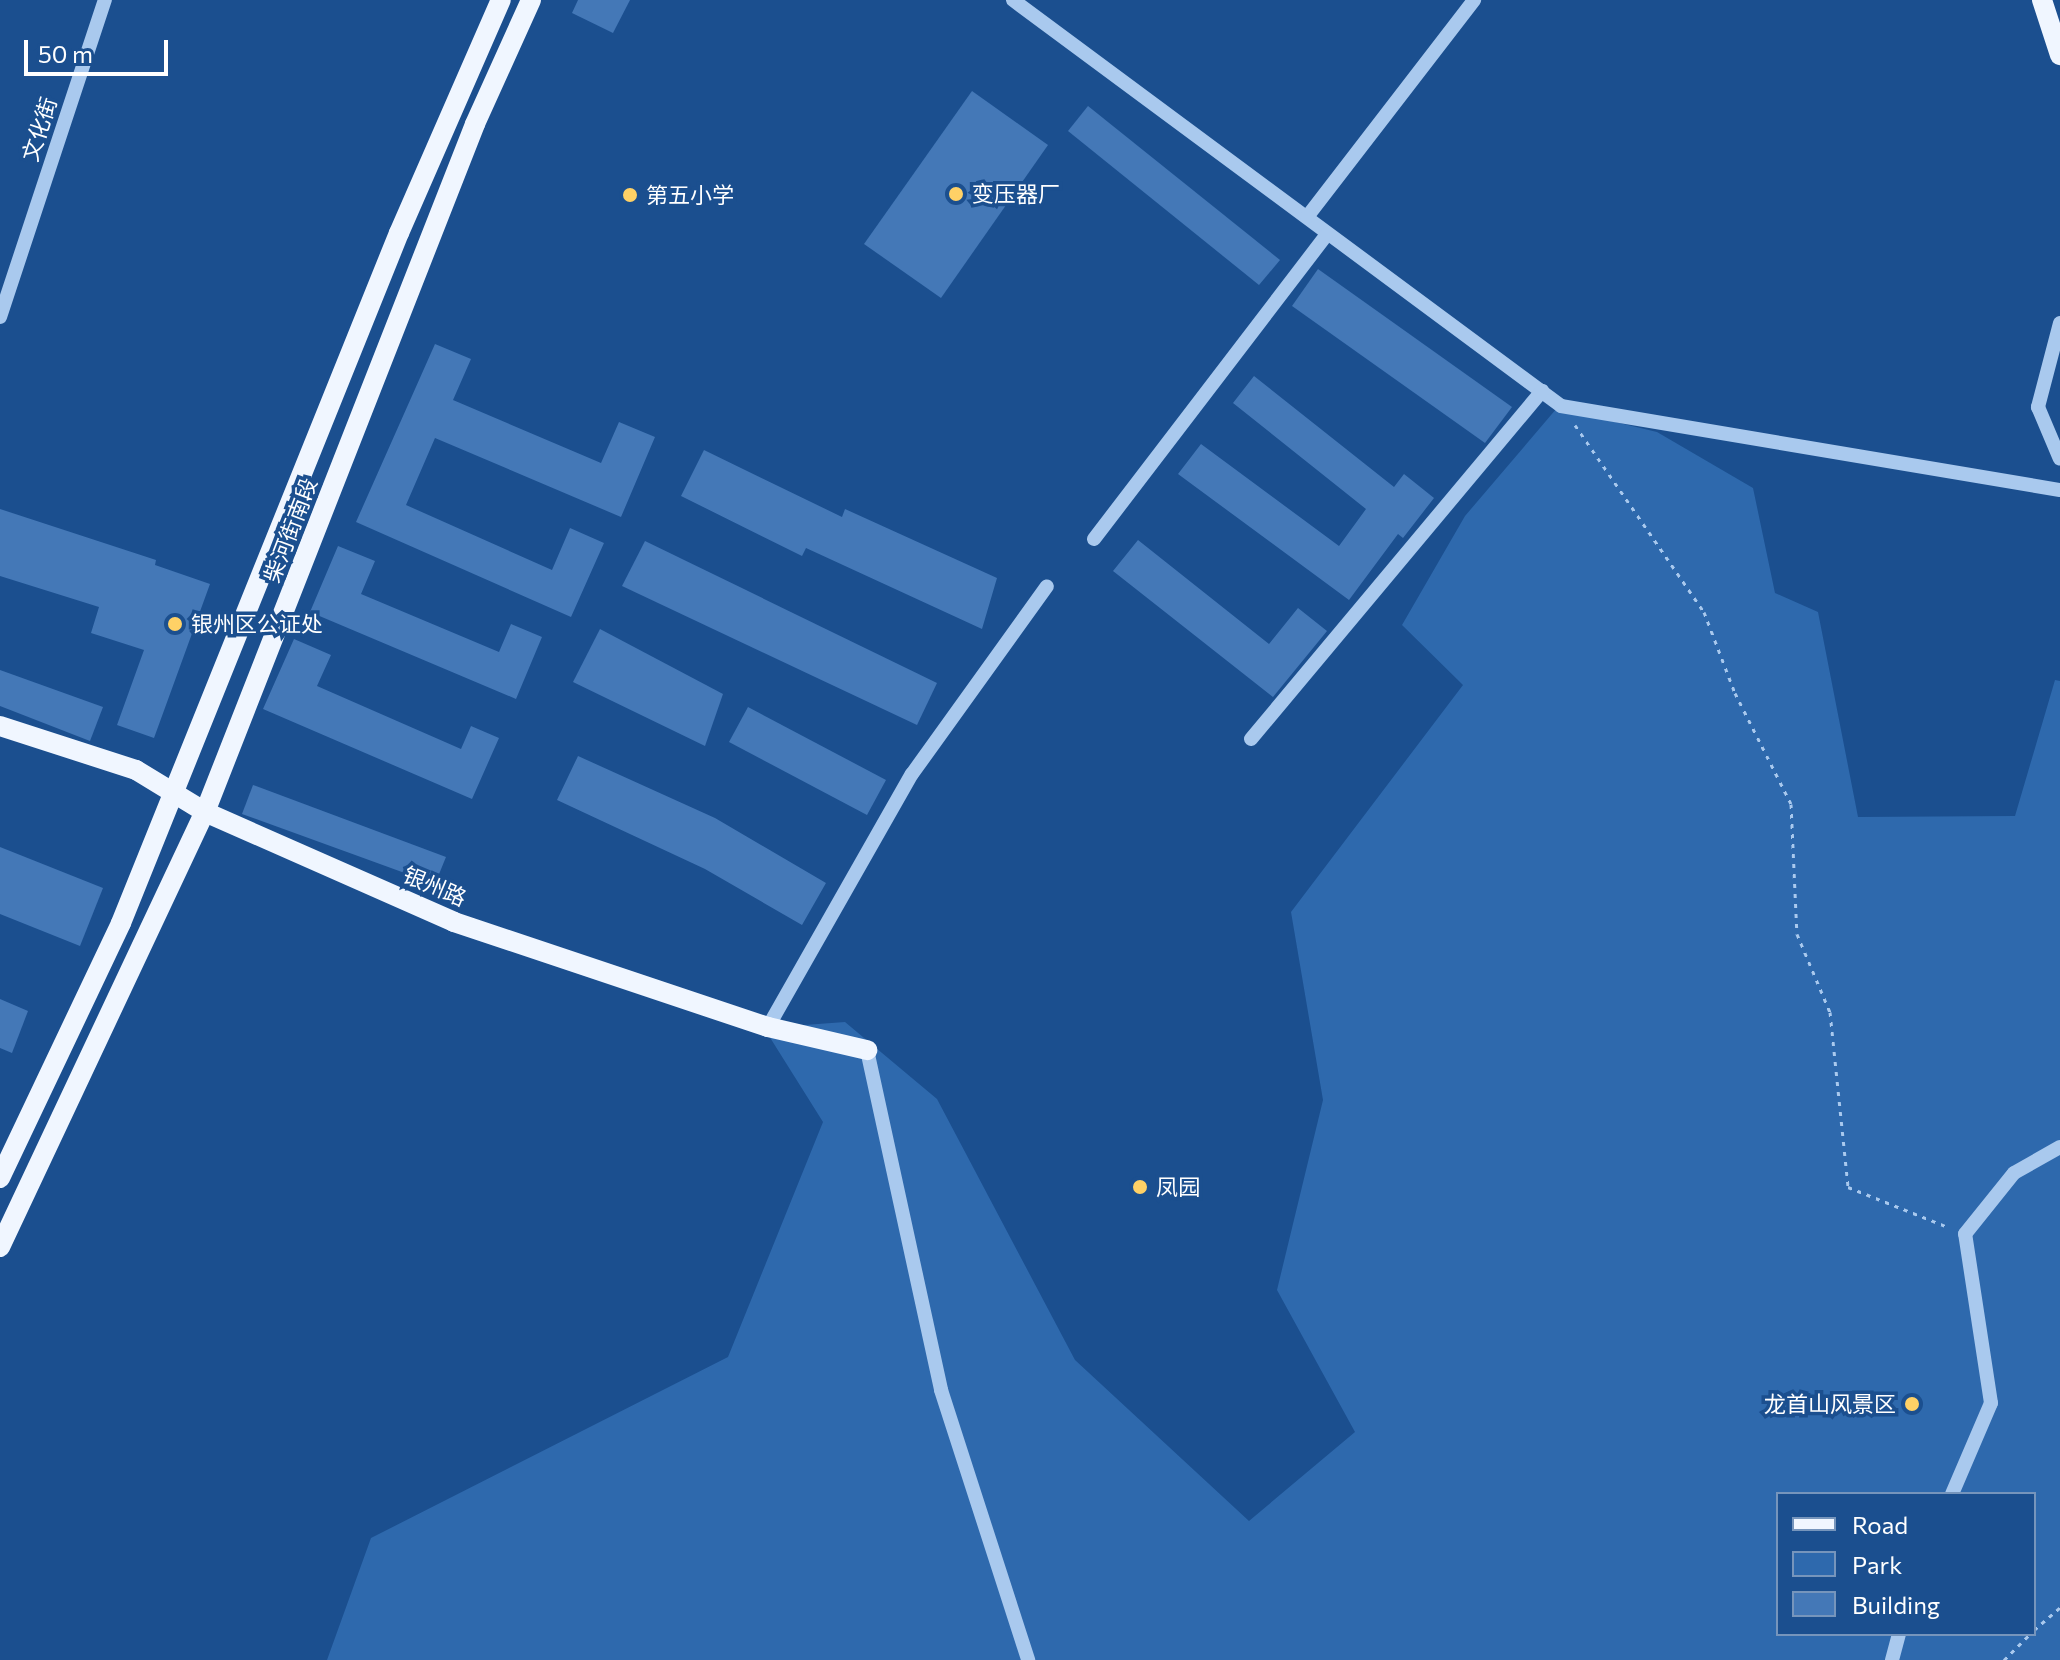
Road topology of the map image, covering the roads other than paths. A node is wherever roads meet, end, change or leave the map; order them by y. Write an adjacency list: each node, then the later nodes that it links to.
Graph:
1 (105, 0): 10 (street, 文化街)
2 (501, 0): 19 (main road, 柴河街南段)
3 (531, 0): 20 (main road, 柴河街南段)
4 (1474, 0): 8 (street)
5 (2042, 0): 7 (main road)
6 (1016, 1): 8 (street)
7 (2060, 55)
8 (1307, 217): 9 (street)
9 (1326, 236): 12 (street); 15 (street)
10 (0, 317)
11 (2060, 323): 13 (street)
12 (1542, 391): 14 (street); 18 (street)
13 (2060, 459)
14 (2060, 490)
15 (1094, 539)
16 (1047, 586): 21 (street)
17 (0, 726): 19 (main road, 银州路)
18 (1251, 739)
19 (173, 793): 20 (main road, 银州路); 24 (main road, 柴河街南段)
20 (205, 812): 21 (main road, 银州路); 25 (main road, 柴河街南段)
21 (768, 1027): 22 (main road, 银州路)
22 (867, 1050): 28 (street)
23 (2060, 1147): 26 (street)
24 (0, 1178)
25 (0, 1247)
26 (1953, 1492)
27 (1898, 1636): 29 (street)
28 (1028, 1660)
29 (1892, 1660)

